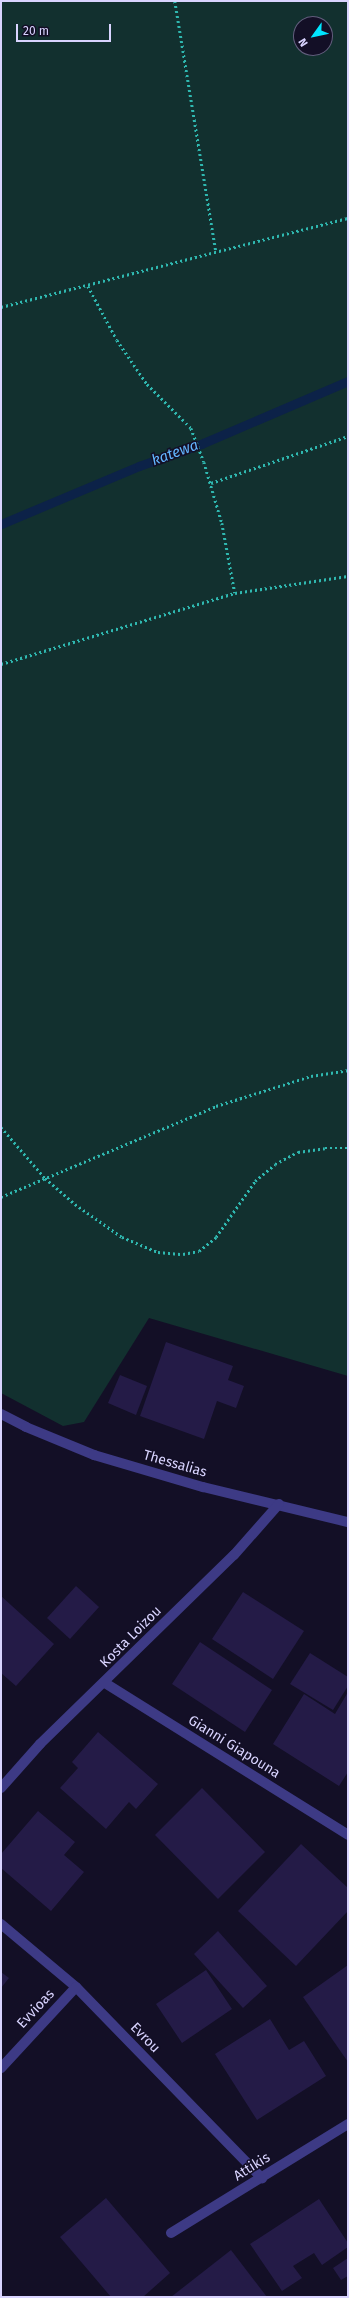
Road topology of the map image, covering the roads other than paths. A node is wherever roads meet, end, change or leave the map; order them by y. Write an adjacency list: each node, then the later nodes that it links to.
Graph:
1 (1, 1414): 2 (street, Thessalias)
2 (279, 1504): 3 (street, Thessalias); 4 (street, Kosta Loizou)
3 (348, 1522)
4 (105, 1683): 5 (street, Kosta Loizou); 6 (street, Gianni Giapouna)
5 (1, 1788)
6 (348, 1835)
7 (1, 1924): 8 (street, Evrou)
8 (76, 1987): 9 (street, Evvioas); 11 (street, Evrou)
9 (1, 2068)
10 (348, 2124): 11 (street, Attikis)
11 (262, 2178): 12 (street, Attikis)
12 (171, 2234)

